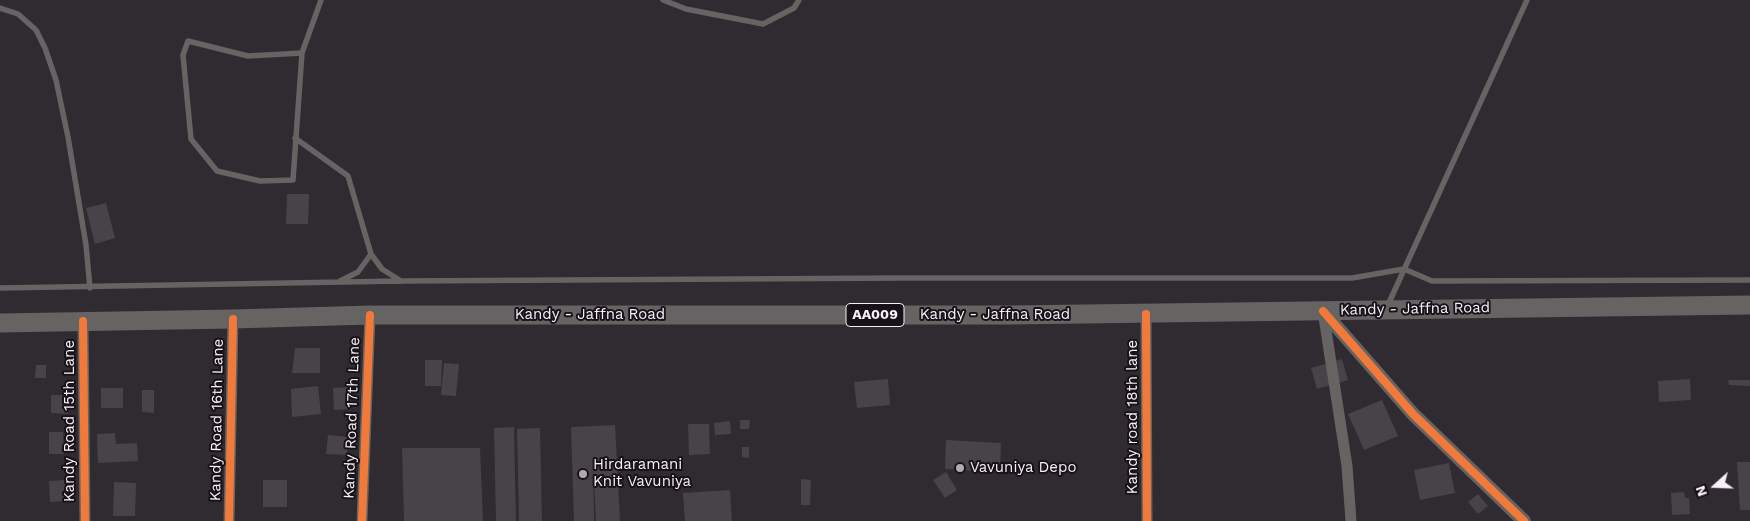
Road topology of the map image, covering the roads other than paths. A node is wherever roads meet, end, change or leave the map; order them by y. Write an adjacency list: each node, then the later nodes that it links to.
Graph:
1 (321, 0): 6 (lane)
2 (663, 0): 3 (lane)
3 (799, 0)
4 (1528, 0): 9 (lane)
5 (0, 8): 14 (lane)
6 (302, 53): 7 (lane); 7 (lane)
7 (295, 138): 8 (lane)
8 (371, 254): 11 (lane); 12 (lane)
9 (1404, 269): 10 (lane); 11 (lane); 17 (lane)
10 (1750, 280)
11 (401, 281): 12 (lane)
12 (337, 283): 14 (lane)
13 (0, 288): 14 (lane)
14 (90, 288)
15 (1750, 304): 17 (highway, Kandy - Jaffna Road / AA009)
16 (1323, 310): 17 (highway, Kandy - Jaffna Road / AA009); 18 (highway, Kandy - Jaffna Road / AA009); 27 (street); 28 (street)
17 (1385, 310)
18 (1146, 314): 19 (highway, Kandy - Jaffna Road / AA009); 26 (street, Kandy road 18th lane)
19 (370, 315): 20 (highway, Kandy - Jaffna Road / AA009); 25 (street, Kandy Road 17th Lane)
20 (233, 320): 21 (highway, Kandy - Jaffna Road / AA009); 24 (street, Kandy Road 16th Lane)
21 (83, 321): 22 (highway, Kandy - Jaffna Road / AA009); 23 (street, Kandy Road 15th Lane)
22 (0, 323)
23 (85, 521)
24 (229, 521)
25 (362, 521)
26 (1146, 521)
27 (1351, 521)
28 (1524, 521)

